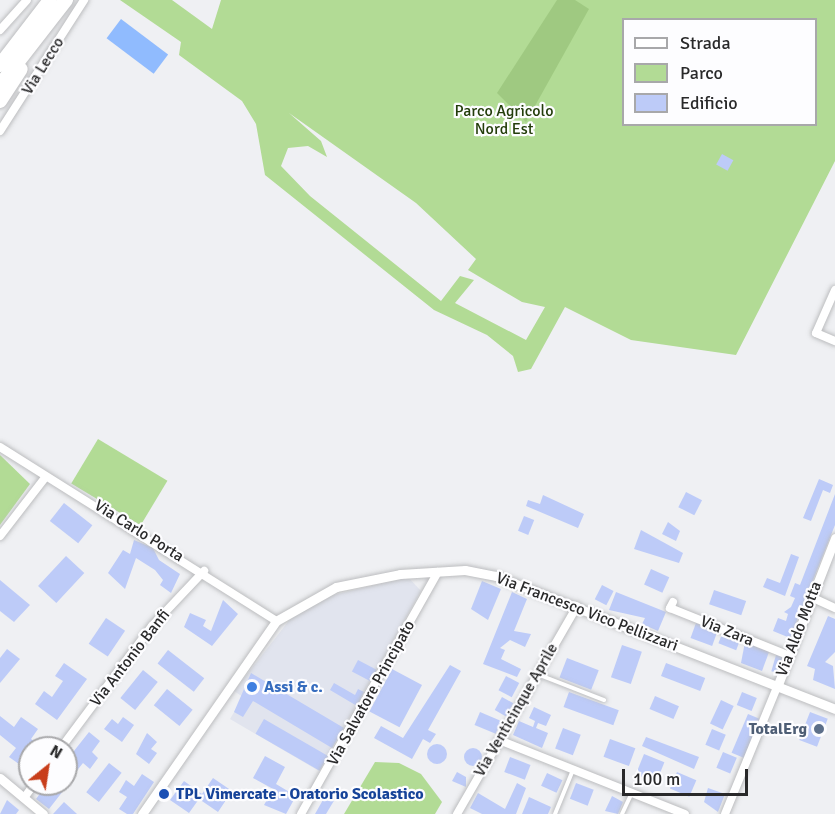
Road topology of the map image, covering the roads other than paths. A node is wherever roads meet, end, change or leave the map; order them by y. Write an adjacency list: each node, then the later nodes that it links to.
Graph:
1 (27, 0): 6 (street)
2 (50, 0): 5 (highway)
3 (66, 0): 5 (highway)
4 (84, 0): 11 (street, Via Lecco)
5 (40, 24): 7 (highway); 8 (highway); 9 (highway); 10 (highway)
6 (0, 30)
7 (0, 55)
8 (0, 65)
9 (0, 85)
10 (0, 101)
11 (0, 131)
12 (835, 290): 13 (street)
13 (835, 341)
14 (0, 447): 15 (street, Via Carlo Porta)
15 (44, 479): 16 (street); 18 (street, Via Carlo Porta)
16 (0, 536)
17 (835, 538): 20 (street, Via Aldo Motta)
18 (204, 571): 24 (street, Via Carlo Porta); 30 (street, Via Antonio Banfi)
19 (438, 572): 22 (street, Via Francesco Vico Pellizzari); 24 (street, Via Francesco Vico Pellizzari); 39 (street, Via Salvatore Principato)
20 (811, 597): 23 (street); 25 (street, Via Aldo Motta)
21 (673, 602): 25 (street, Via Zara)
22 (577, 606): 26 (street, Via Venticinque Aprile); 27 (street, Via Francesco Vico Pellizzari)
23 (835, 608)
24 (276, 621): 38 (street, Via Francesco Vico Pellizzari)
25 (790, 656): 27 (street, Via Aldo Motta)
26 (536, 674): 28 (lane); 31 (street, Via Venticinque Aprile)
27 (777, 687): 29 (street, Via Francesco Vico Pellizzari); 44 (street)
28 (604, 700)
29 (835, 709)
30 (70, 736)
31 (499, 740): 32 (street); 40 (street, Via Venticinque Aprile)
32 (573, 770): 34 (street); 41 (lane)
33 (0, 778): 35 (street)
34 (632, 792): 36 (street); 42 (lane)
35 (24, 798): 37 (street)
36 (668, 811): 43 (street)
37 (43, 814)
38 (142, 814)
39 (301, 814)
40 (457, 814)
41 (555, 814)
42 (622, 814)
43 (685, 814)
44 (725, 814)

